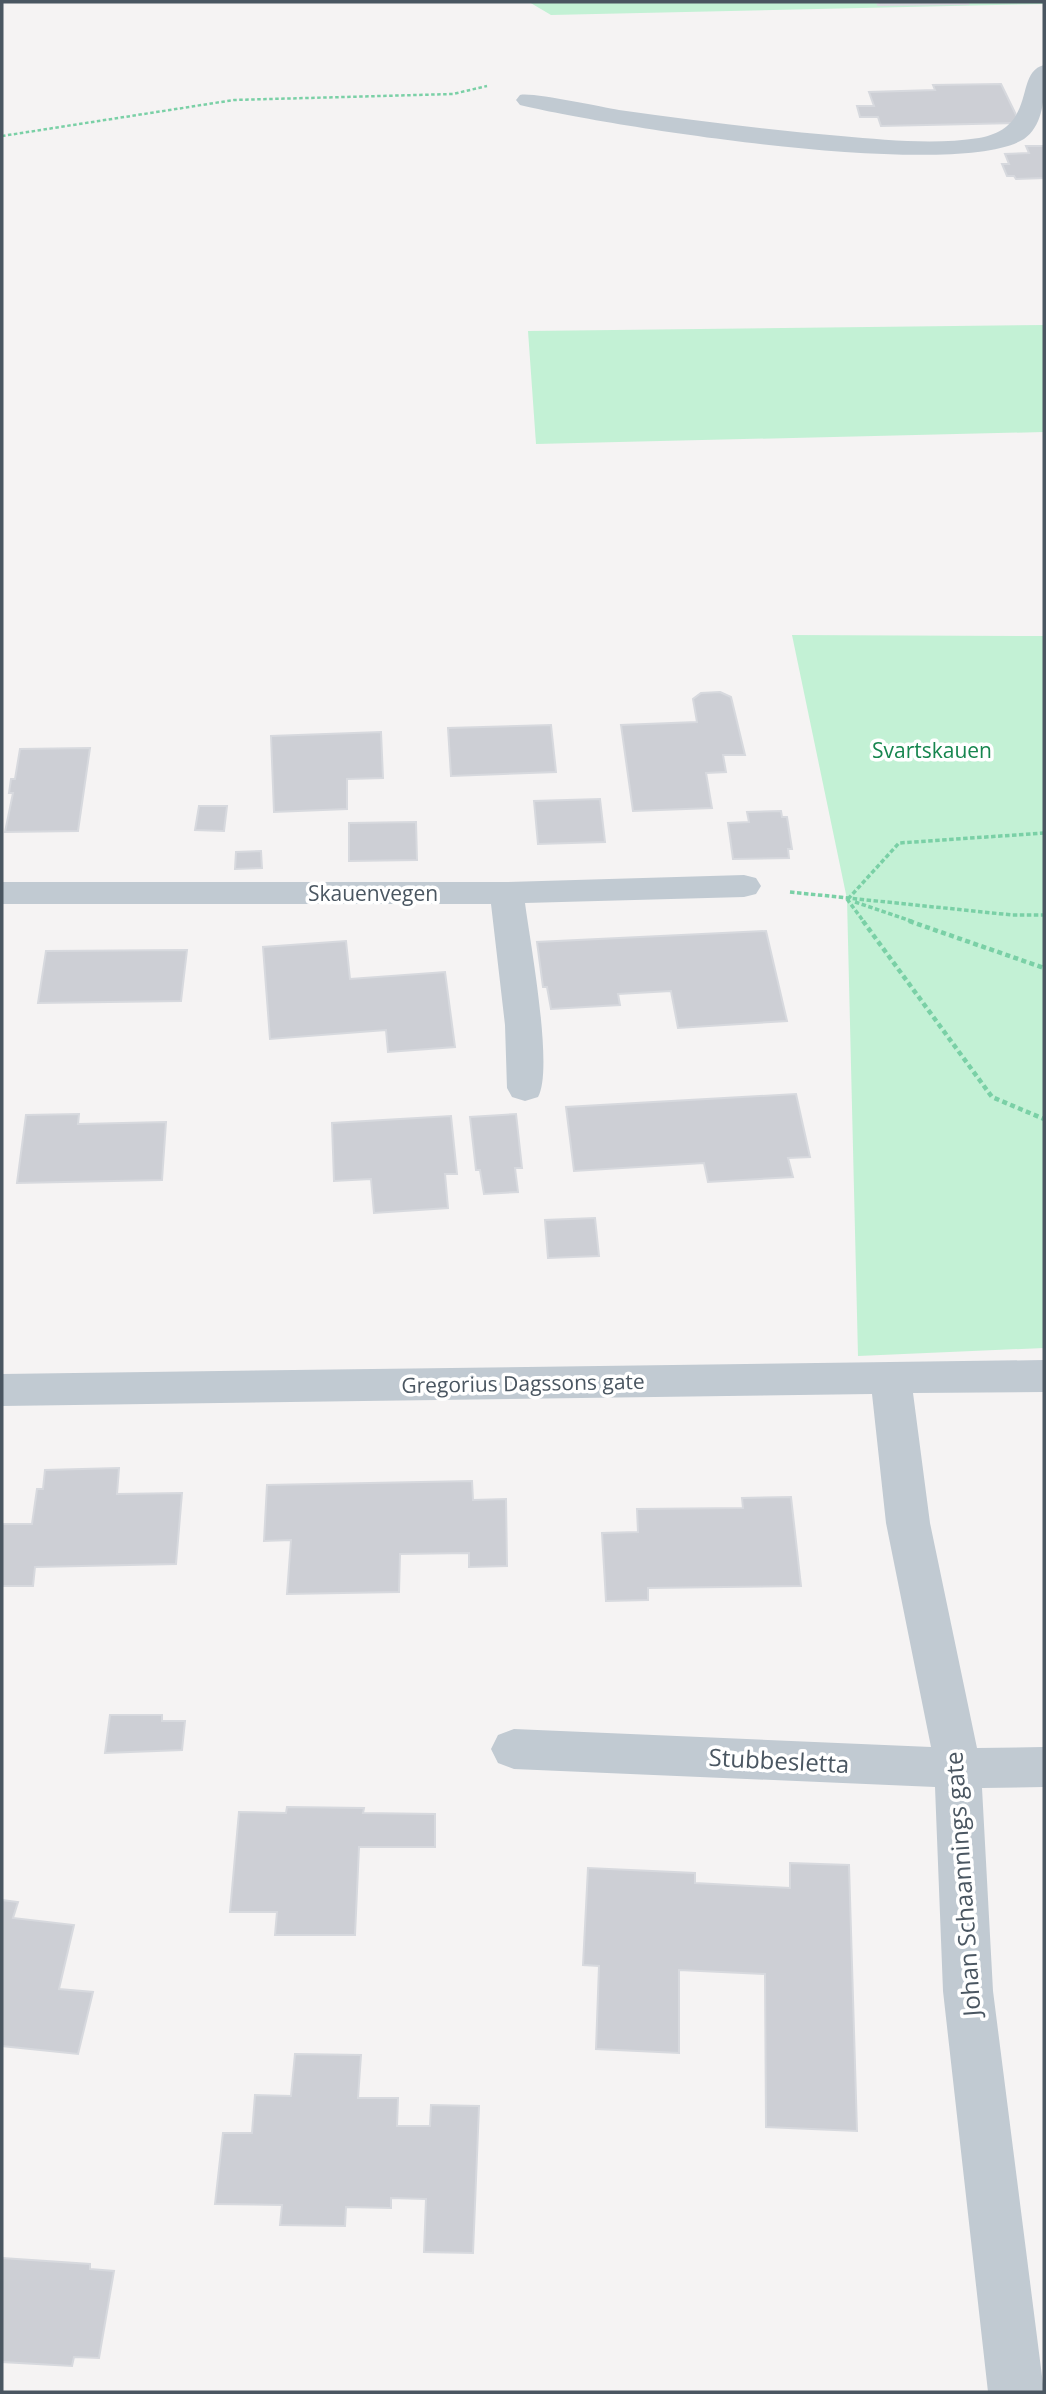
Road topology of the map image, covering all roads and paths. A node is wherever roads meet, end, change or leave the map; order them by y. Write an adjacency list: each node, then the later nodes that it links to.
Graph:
1 (1044, 72): 3 (street)
2 (489, 85): 4 (path)
3 (528, 100)
4 (2, 136)
5 (1044, 833): 9 (path)
6 (744, 886): 8 (street, Skauenvegen); 9 (path)
7 (2, 893): 8 (street, Skauenvegen)
8 (507, 893): 12 (street)
9 (847, 899): 10 (path); 11 (path); 13 (path)
10 (1044, 915)
11 (1044, 968)
12 (525, 1088)
13 (1044, 1119)
14 (1044, 1376): 15 (street, Gregorius Dagssons gate)
15 (891, 1378): 16 (street, Gregorius Dagssons gate); 19 (street, Johan Schaannings gate)
16 (2, 1390)
17 (514, 1749): 19 (street, Stubbesletta)
18 (1044, 1767): 19 (street, Stubbesletta)
19 (958, 1768): 20 (street, Johan Schaannings gate)
20 (1016, 2392)

